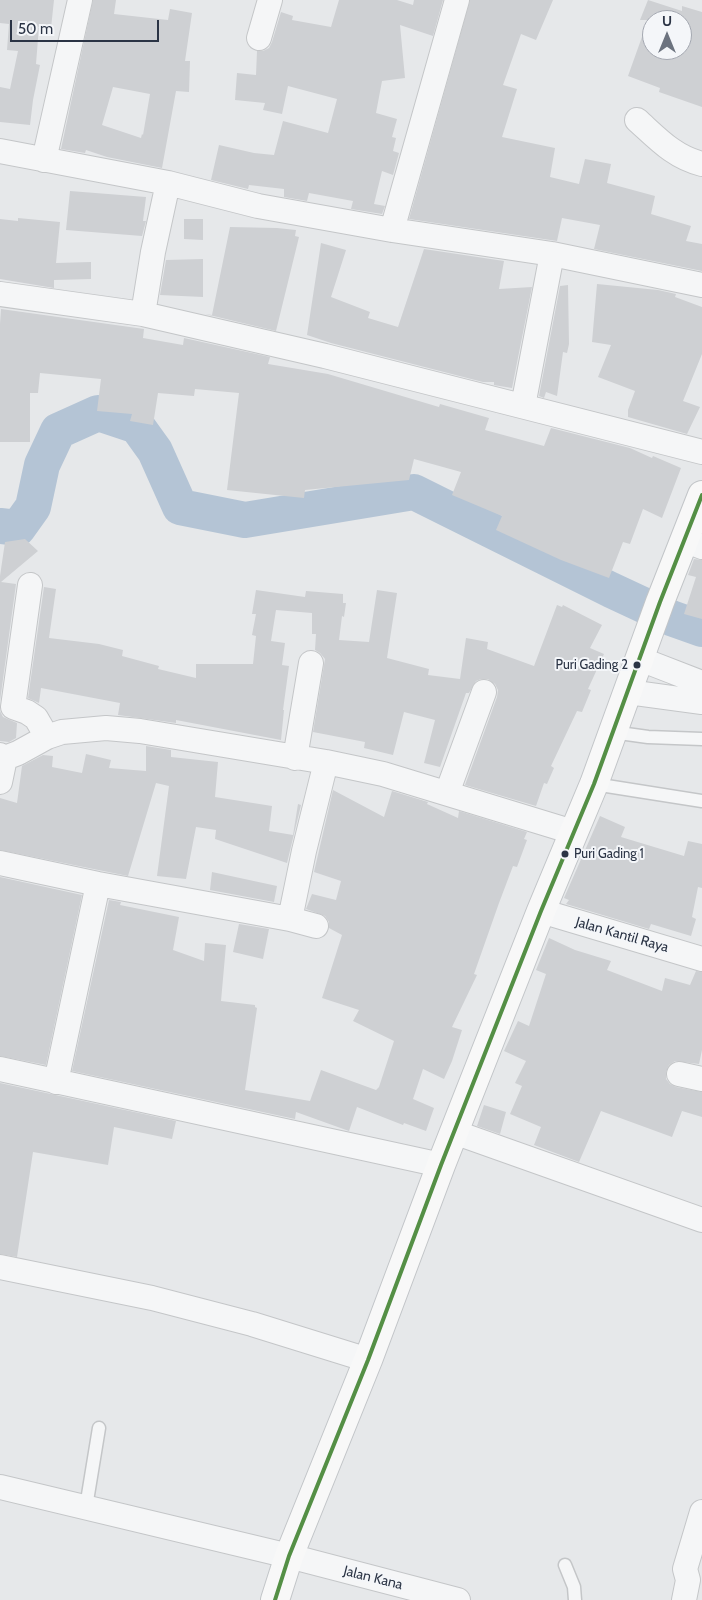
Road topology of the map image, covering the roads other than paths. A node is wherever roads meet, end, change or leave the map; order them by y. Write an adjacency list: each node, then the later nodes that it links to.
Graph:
1 (80, 0): 7 (street)
2 (270, 0): 4 (street)
3 (457, 0): 10 (street)
4 (259, 38)
5 (637, 120): 8 (street)
6 (0, 151): 7 (street)
7 (44, 160): 9 (street)
8 (702, 164)
9 (168, 183): 10 (street); 14 (street)
10 (392, 230): 11 (street)
11 (552, 254): 12 (street); 15 (street)
12 (702, 285)
13 (0, 294): 14 (street)
14 (144, 314): 15 (street)
15 (523, 406): 16 (street)
16 (702, 452)
17 (702, 495): 18 (main road)
18 (693, 544): 20 (main road)
19 (30, 585): 27 (street)
20 (644, 647): 22 (street); 24 (main road)
21 (311, 663): 30 (street)
22 (702, 683)
23 (484, 692): 34 (street)
24 (628, 692): 25 (street); 26 (main road)
25 (702, 702)
26 (612, 732): 28 (lane); 33 (main road)
27 (47, 737): 29 (street); 30 (street)
28 (702, 739)
29 (2, 756): 32 (street)
30 (295, 758): 31 (street)
31 (326, 762): 34 (street); 40 (street)
32 (0, 782)
33 (594, 784): 35 (lane); 36 (main road)
34 (447, 793): 36 (street)
35 (702, 801)
36 (573, 832): 39 (main road)
37 (0, 863): 38 (street)
38 (98, 884): 40 (street); 46 (street)
39 (541, 911): 42 (street, Jalan Kantil Raya); 47 (main road)
40 (290, 919): 41 (street)
41 (316, 926)
42 (702, 959)
43 (0, 1069): 46 (street)
44 (679, 1074): 45 (street)
45 (702, 1079)
46 (56, 1082): 48 (street)
47 (454, 1132): 48 (main road); 49 (street)
48 (441, 1165): 51 (main road)
49 (702, 1220)
50 (0, 1267): 51 (street)
51 (368, 1360): 56 (main road)
52 (98, 1428): 54 (lane)
53 (0, 1487): 54 (street, Jalan Kana)
54 (86, 1507): 56 (street, Jalan Kana)
55 (702, 1512): 57 (street)
56 (289, 1556): 59 (main road); 60 (street, Jalan Kana)
57 (692, 1564): 62 (street); 63 (street)
58 (566, 1565): 61 (lane)
59 (275, 1600)
60 (458, 1600)
61 (575, 1600)
62 (668, 1600)
63 (684, 1600)

